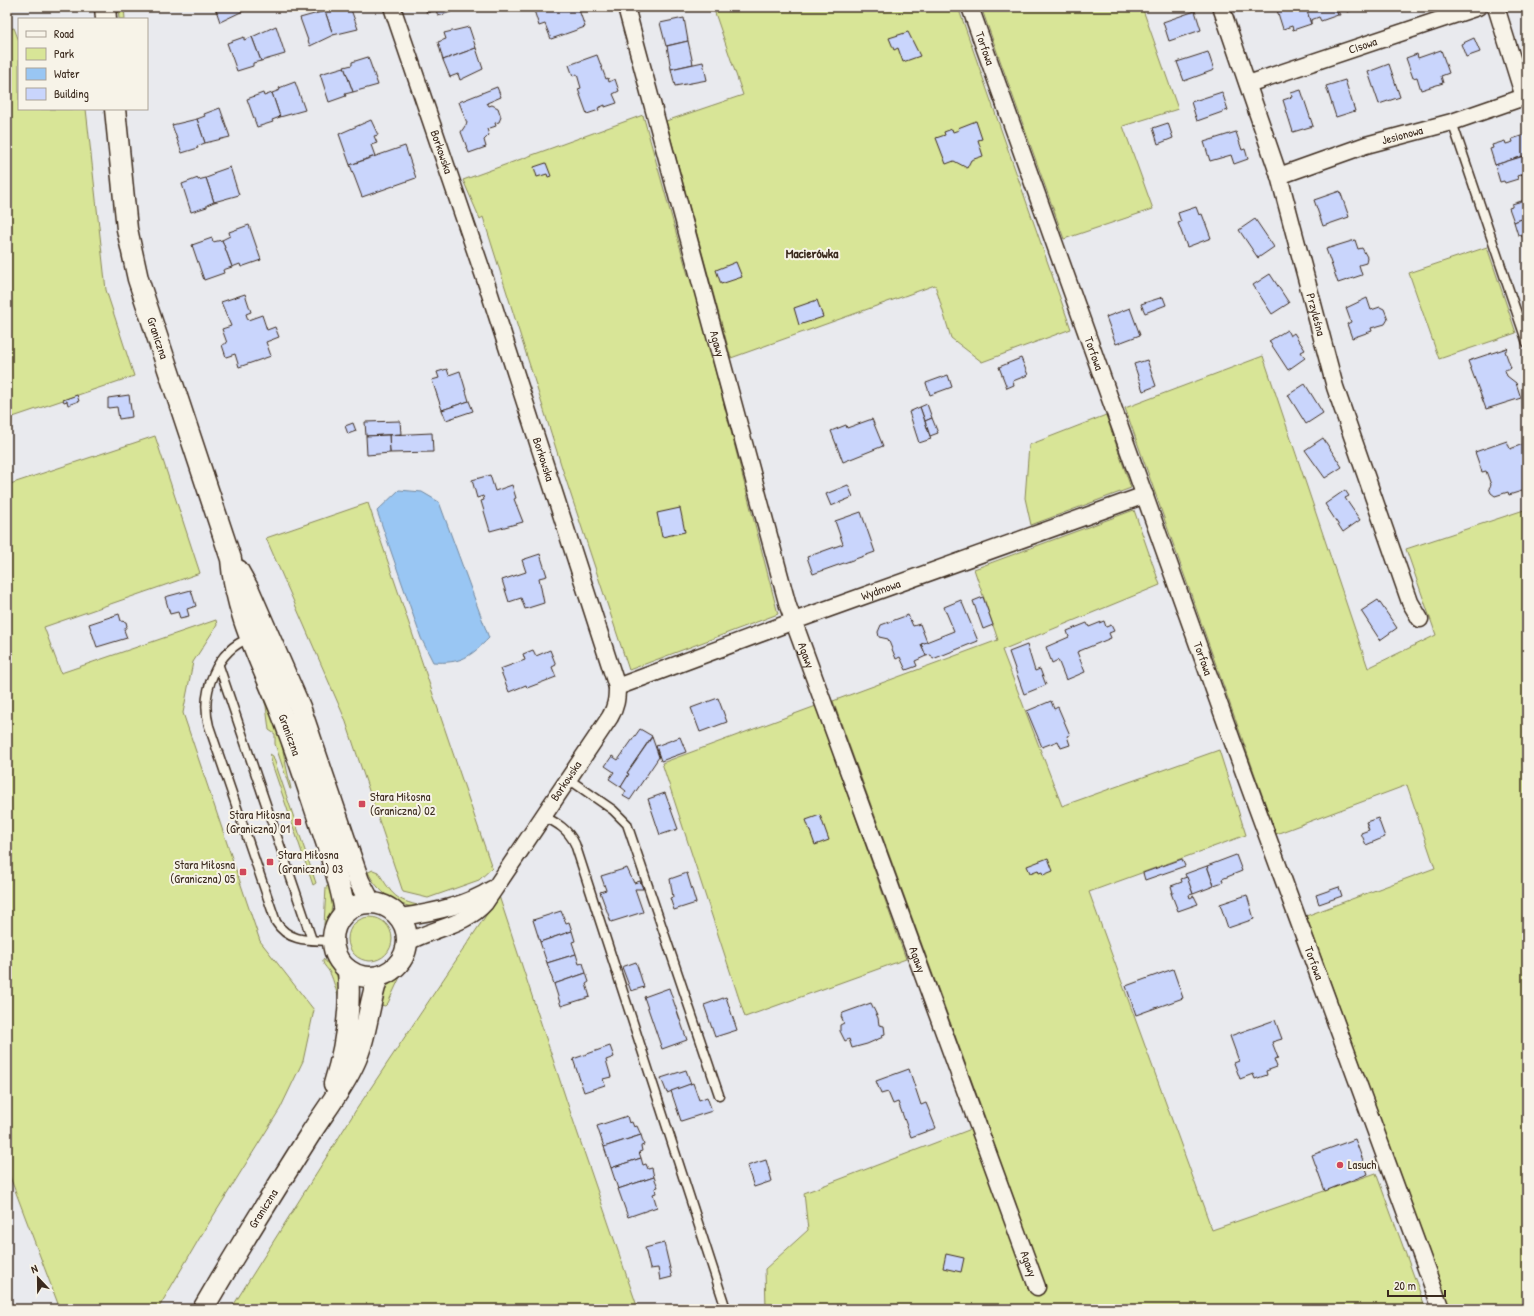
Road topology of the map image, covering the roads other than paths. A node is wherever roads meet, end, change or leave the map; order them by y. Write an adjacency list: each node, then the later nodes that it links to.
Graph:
1 (105, 7): 8 (street)
2 (392, 7): 20 (street, Borkowska)
3 (626, 7): 17 (street, Agawy)
4 (970, 7): 15 (street, Torfowa)
5 (1221, 7): 9 (street, Przyleśna)
6 (1478, 7): 9 (street, Cisowa)
7 (1496, 7): 10 (street)
8 (106, 18)
9 (1248, 84): 13 (street, Przyleśna)
10 (1526, 97): 12 (street, Jesionowa)
11 (115, 110): 18 (street, Graniczna)
12 (1452, 122): 13 (street, Jesionowa); 14 (lane)
13 (1279, 176): 16 (street, Przyleśna)
14 (1527, 343)
15 (1145, 495): 17 (street, Wydmowa); 37 (street, Torfowa)
16 (1420, 619)
17 (794, 621): 20 (street, Wydmowa); 34 (street, Agawy)
18 (259, 637): 19 (lane); 24 (street, Graniczna); 25 (street, Graniczna)
19 (218, 666): 27 (lane); 27 (lane)
20 (616, 687): 21 (street, Borkowska)
21 (567, 778): 22 (street, Borkowska); 32 (lane)
22 (543, 816): 23 (street, Borkowska); 36 (lane)
23 (494, 888): 26 (street); 29 (street, Borkowska)
24 (370, 902): 25 (street); 26 (street)
25 (345, 912): 28 (street)
26 (400, 918): 29 (street)
27 (312, 940): 28 (lane)
28 (333, 941): 30 (street)
29 (408, 942): 31 (street)
30 (348, 970): 31 (street); 33 (street, Graniczna)
31 (378, 977): 33 (street, Graniczna)
32 (719, 1095)
33 (325, 1109): 35 (street, Graniczna)
34 (1037, 1287)
35 (203, 1309)
36 (726, 1309)
37 (1441, 1309)

